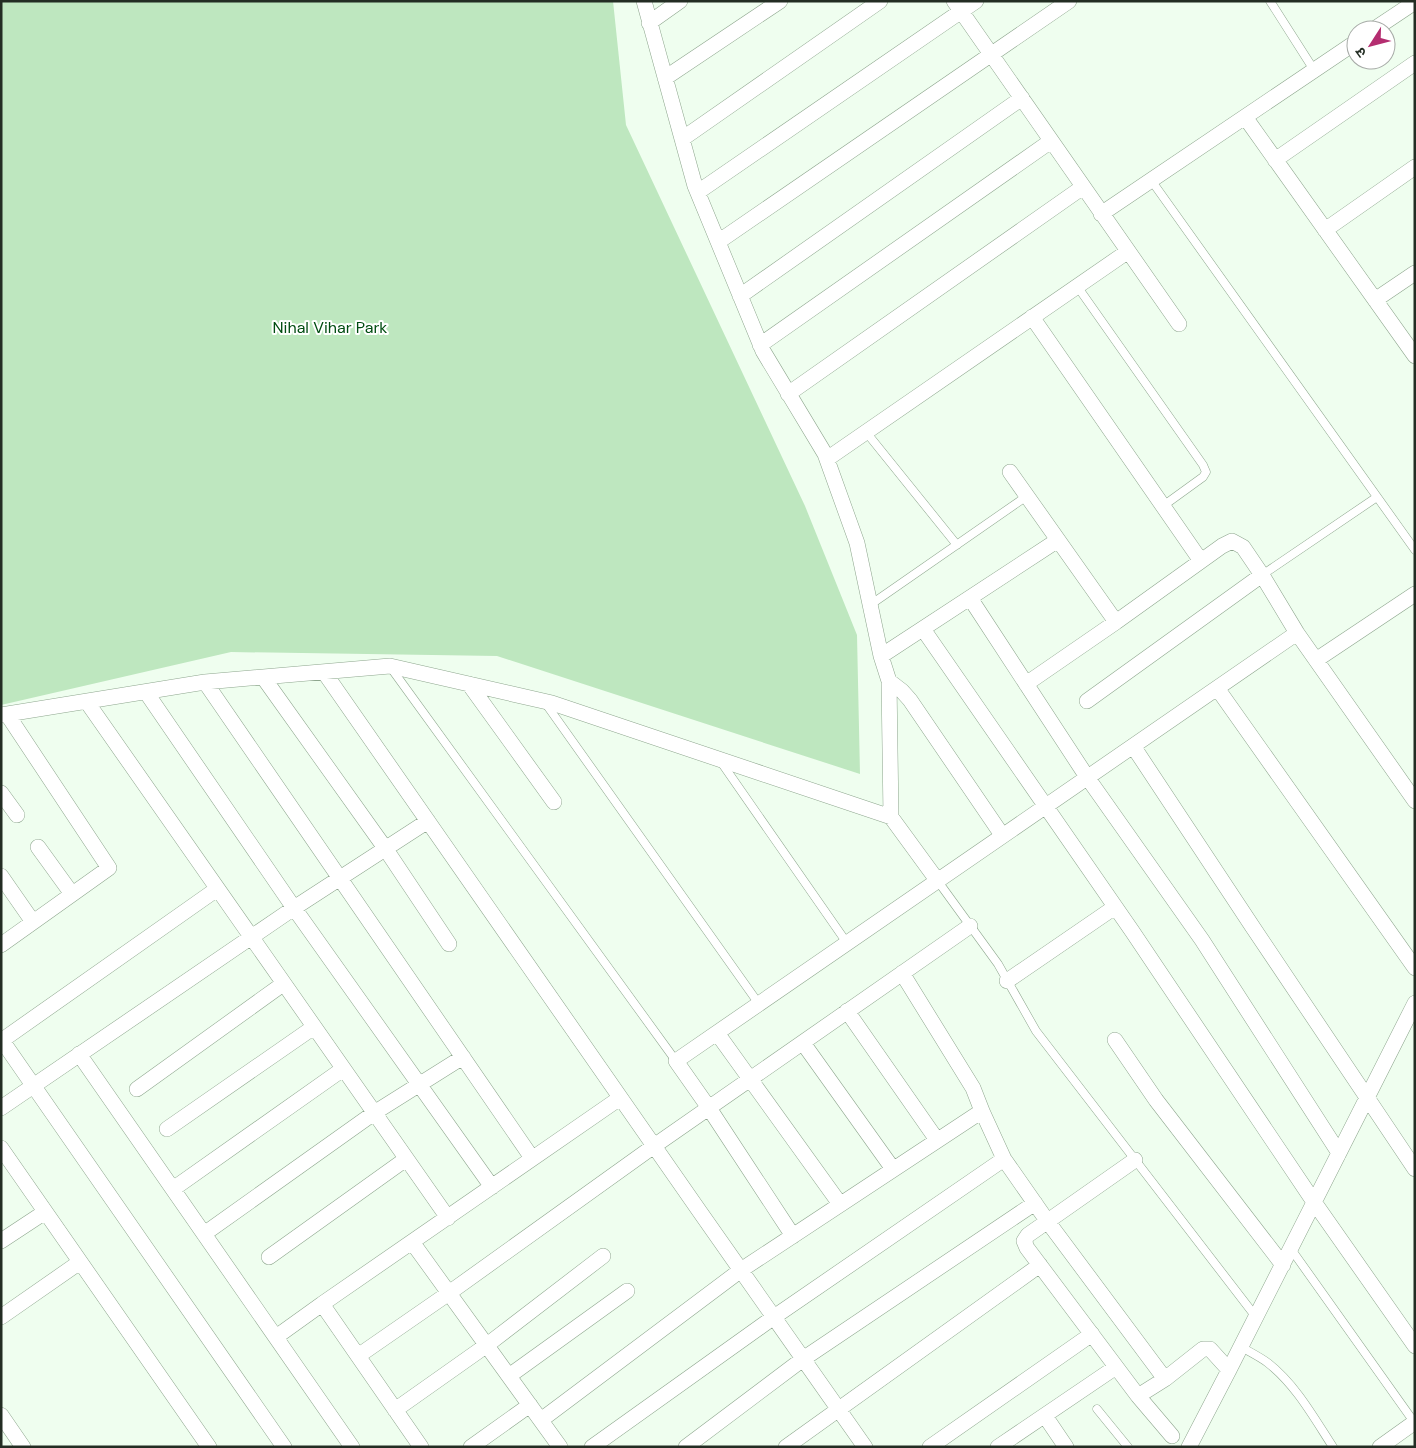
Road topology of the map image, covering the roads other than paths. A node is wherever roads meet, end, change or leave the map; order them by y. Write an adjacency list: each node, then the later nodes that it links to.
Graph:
1 (644, 1): 11 (street)
2 (680, 1): 11 (street)
3 (780, 1): 16 (street)
4 (880, 1): 19 (street)
5 (976, 1): 9 (street)
6 (1069, 1): 13 (street)
7 (1270, 1): 14 (lane)
8 (1415, 2): 10 (street)
9 (958, 6): 13 (street); 25 (street)
10 (1389, 20)
11 (649, 23): 16 (street)
12 (1346, 49): 14 (street)
13 (991, 54): 17 (street); 28 (street)
14 (1314, 70): 18 (street)
15 (1412, 71): 21 (street)
16 (665, 78): 19 (street)
17 (1022, 98): 20 (street); 32 (street)
18 (1245, 117): 21 (street); 23 (street)
19 (682, 138): 25 (street)
20 (1051, 141): 24 (street); 36 (street)
21 (1275, 160): 27 (street)
22 (1415, 167): 27 (street)
23 (1151, 180): 26 (street); 43 (lane)
24 (1083, 187): 26 (street); 38 (street)
25 (698, 192): 28 (street)
26 (1101, 214): 29 (street)
27 (1325, 230): 33 (street)
28 (718, 242): 32 (street)
29 (1127, 252): 31 (street); 35 (street)
30 (1415, 273): 33 (street)
31 (1077, 286): 34 (street); 44 (lane)
32 (740, 296): 36 (street)
33 (1375, 300): 37 (street)
34 (1032, 317): 39 (street); 44 (street)
35 (1179, 324)
36 (760, 345): 38 (street)
37 (1415, 356)
38 (788, 394): 40 (street)
39 (866, 432): 40 (street); 46 (lane)
40 (826, 459): 52 (street)
41 (1010, 472): 42 (street)
42 (1027, 496): 45 (street); 46 (lane)
43 (1377, 497): 47 (lane); 49 (lane)
44 (1163, 506): 48 (street)
45 (1058, 540): 51 (street); 53 (street)
46 (957, 546): 52 (lane)
47 (1415, 550)
48 (1201, 561): 49 (street); 53 (street)
49 (1262, 575): 55 (street); 68 (street)
50 (1415, 594): 57 (street)
51 (970, 598): 54 (street); 64 (street)
52 (870, 605): 56 (street)
53 (1116, 622): 64 (street)
54 (923, 629): 56 (street); 77 (street)
55 (1297, 633): 57 (street); 65 (street)
56 (881, 656): 62 (street)
57 (1316, 660): 75 (street)
58 (390, 666): 59 (street); 63 (street); 111 (lane)
59 (324, 672): 60 (street); 80 (street)
60 (263, 677): 61 (street); 83 (street)
61 (205, 682): 66 (street); 85 (street)
62 (889, 682): 79 (street); 81 (street)
63 (469, 684): 67 (street); 76 (street)
64 (1026, 684): 73 (street)
65 (1217, 688): 71 (street); 97 (street)
66 (146, 692): 69 (street); 90 (street)
67 (544, 701): 72 (street); 102 (lane)
68 (1087, 701)
69 (87, 702): 70 (street); 87 (street)
70 (4, 714): 88 (street)
71 (1133, 746): 73 (street); 118 (street)
72 (718, 759): 79 (street); 94 (lane)
73 (1087, 777): 77 (street); 127 (street)
74 (1, 793): 78 (street)
75 (1415, 801)
76 (554, 802)
77 (1046, 806): 81 (street); 89 (street)
78 (17, 815)
79 (891, 817): 86 (street)
80 (428, 821): 83 (street); 117 (street)
81 (1002, 835): 86 (street)
82 (38, 846): 88 (street)
83 (385, 848): 85 (street); 95 (street)
84 (1, 876): 91 (street)
85 (339, 878): 90 (street); 110 (street)
86 (937, 880): 92 (lane); 94 (street)
87 (217, 889): 93 (street); 106 (street)
88 (72, 894): 91 (street)
89 (1115, 907): 99 (street); 136 (street)
90 (294, 908): 93 (street); 114 (street)
91 (34, 922): 96 (street)
92 (970, 926): 98 (street); 99 (lane)
93 (250, 937): 100 (street); 109 (street)
94 (847, 943): 102 (street)
95 (449, 944)
96 (1, 945)
97 (1415, 968)
98 (902, 974): 103 (street); 121 (street)
99 (1007, 981): 131 (lane)
100 (283, 984): 104 (street); 116 (street)
101 (1415, 1003): 118 (street)
102 (759, 1004): 105 (street)
103 (848, 1011): 108 (street); 124 (street)
104 (314, 1028): 112 (street); 123 (street)
105 (717, 1033): 111 (street); 113 (street)
106 (2, 1040): 115 (street)
107 (1115, 1040): 150 (street)
108 (802, 1042): 113 (street); 132 (street)
109 (79, 1054): 115 (street); 135 (street)
110 (463, 1057): 114 (street); 128 (street)
111 (676, 1061): 120 (street)
112 (343, 1069): 122 (street); 135 (street)
113 (749, 1079): 120 (street); 138 (street)
114 (419, 1084): 122 (street); 134 (street)
115 (33, 1085): 119 (street); 183 (street)
116 (137, 1088)
117 (620, 1098): 125 (street); 128 (street)
118 (1367, 1098): 127 (street); 133 (street)
119 (1, 1108)
120 (709, 1108): 125 (street); 143 (street)
121 (982, 1111): 124 (street); 130 (street)
122 (374, 1113): 129 (street); 142 (street)
123 (168, 1130)
124 (937, 1140): 132 (street)
125 (654, 1146): 152 (street); 154 (street)
126 (1, 1148): 139 (street)
127 (1339, 1153): 136 (street)
128 (532, 1158): 134 (street)
129 (406, 1159): 140 (street); 147 (street)
130 (1004, 1159): 137 (street); 157 (street)
131 (1135, 1160): 141 (street); 158 (lane)
132 (893, 1169): 138 (street)
133 (1415, 1169)
134 (492, 1188): 140 (street)
135 (173, 1189): 142 (street)
136 (1314, 1202): 146 (street); 163 (street)
137 (1036, 1203): 141 (street); 165 (street)
138 (840, 1204): 143 (street)
139 (45, 1212): 144 (street); 149 (street)
140 (448, 1218): 145 (street)
141 (1048, 1222): 151 (street); 169 (street)
142 (204, 1234): 160 (street)
143 (792, 1236): 152 (street)
144 (1, 1241)
145 (412, 1242): 154 (street); 155 (street)
146 (1291, 1249): 150 (street); 178 (lane)
147 (269, 1256)
148 (603, 1256): 161 (street)
149 (80, 1262): 156 (street); 182 (street)
150 (1282, 1265): 158 (street)
151 (1040, 1266): 159 (street); 172 (street)
152 (741, 1270): 157 (street); 177 (street)
153 (627, 1291): 168 (street)
154 (449, 1293): 161 (street); 164 (street)
155 (322, 1304): 160 (street); 164 (street)
156 (1, 1317)
157 (774, 1317): 165 (street); 188 (street)
158 (1256, 1317): 162 (street)
159 (1092, 1334): 166 (street); 192 (street)
160 (276, 1337): 184 (street)
161 (487, 1345): 168 (street); 174 (street)
162 (1241, 1346): 167 (street); 197 (lane)
163 (1415, 1346)
164 (358, 1356): 174 (street)
165 (803, 1359): 172 (street); 189 (street)
166 (1116, 1367): 170 (street); 176 (street)
167 (1230, 1370): 169 (street); 196 (street)
168 (509, 1376): 171 (street)
169 (1165, 1379): 170 (street)
170 (1138, 1396): 179 (street)
171 (530, 1405): 177 (street); 186 (street)
172 (839, 1409): 190 (street); 191 (street)
173 (1097, 1409): 195 (lane)
174 (395, 1410): 185 (street)
175 (1, 1415): 180 (street)
176 (1045, 1416): 193 (street); 194 (street)
177 (541, 1420): 187 (street)
178 (1415, 1422): 181 (street)
179 (1172, 1436)
180 (22, 1446)
181 (1383, 1446)
182 (209, 1447)
183 (284, 1447)
184 (352, 1447)
185 (420, 1447)
186 (471, 1447)
187 (560, 1447)
188 (592, 1447)
189 (686, 1447)
190 (786, 1447)
191 (865, 1447)
192 (930, 1447)
193 (998, 1447)
194 (1066, 1447)
195 (1128, 1447)
196 (1189, 1447)
197 (1333, 1447)

